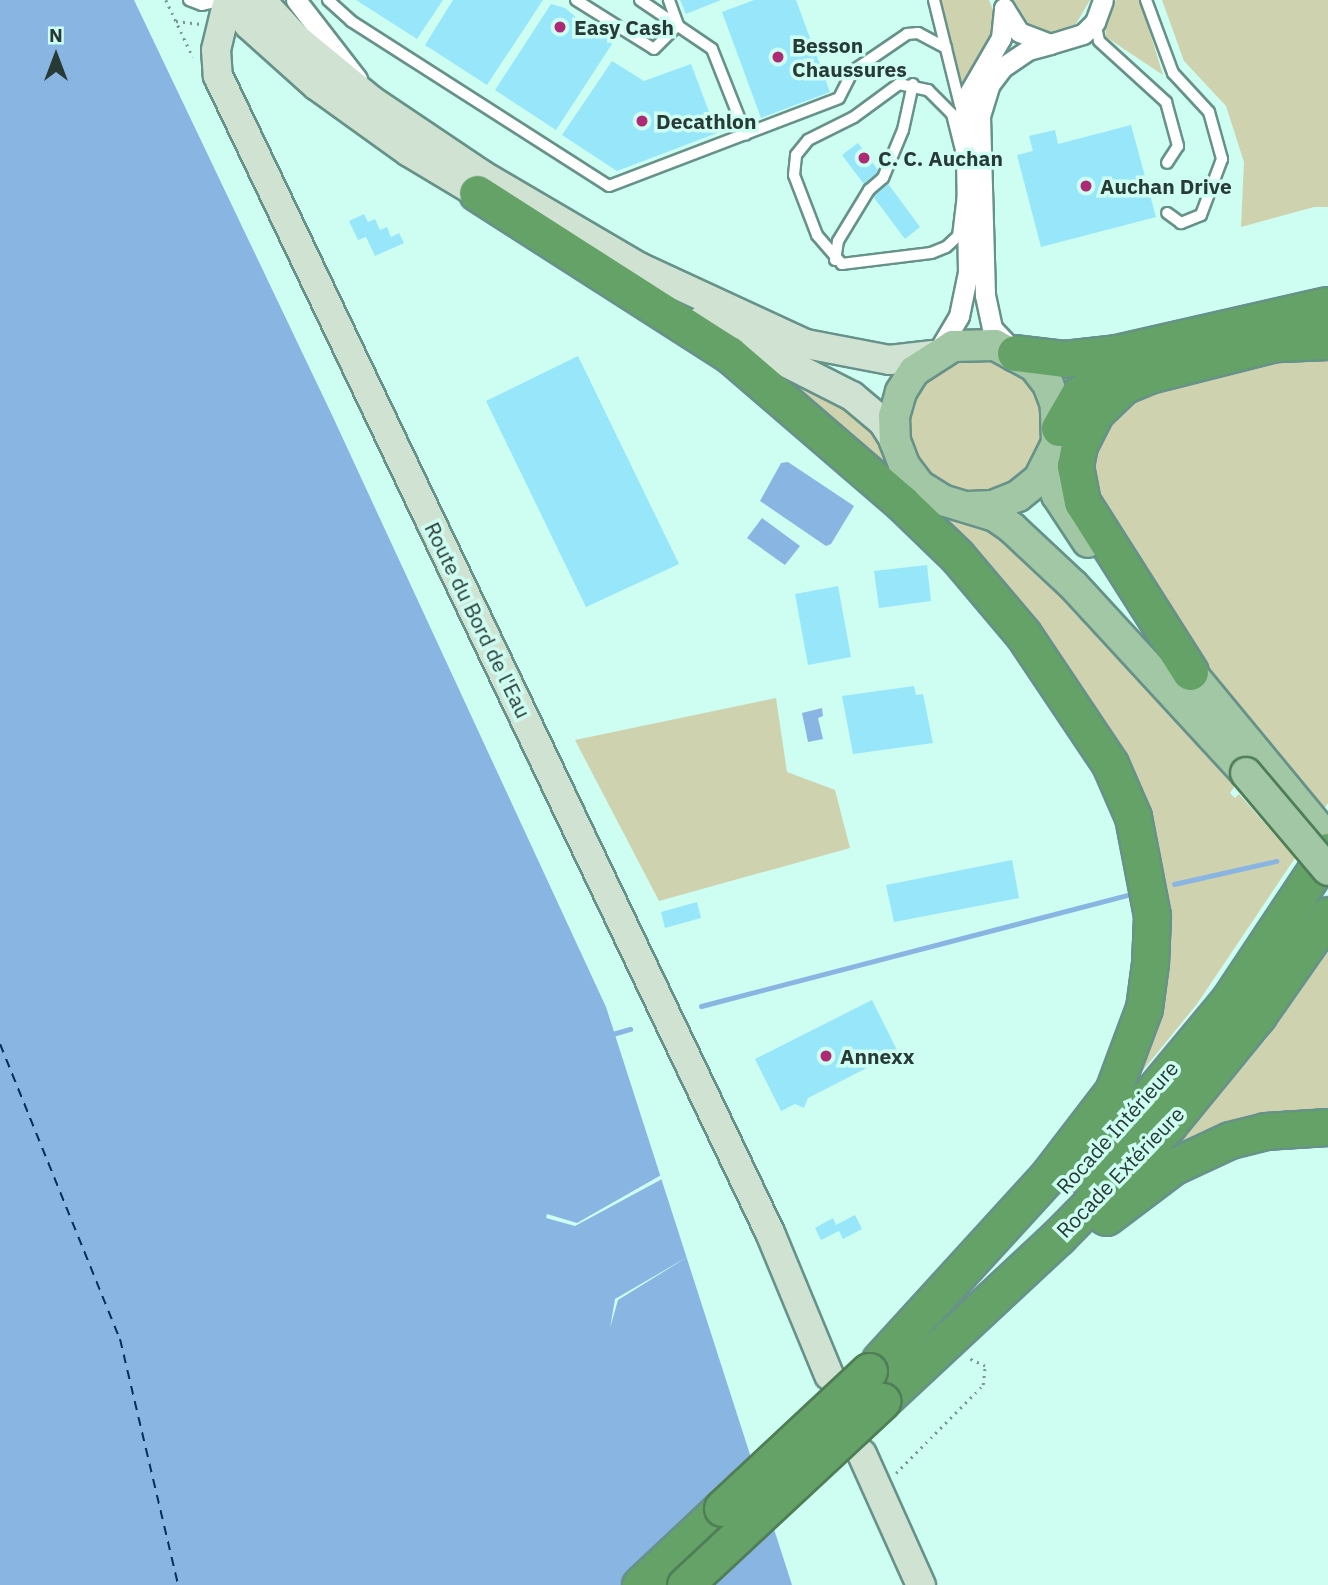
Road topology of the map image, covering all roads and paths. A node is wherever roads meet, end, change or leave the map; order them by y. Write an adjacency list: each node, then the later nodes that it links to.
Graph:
1 (189, 0): 2 (lane)
2 (227, 0): 22 (street); 41 (street, Route du Bord de l'Eau)
3 (261, 0): 17 (street)
4 (296, 0): 17 (street)
5 (328, 0): 19 (lane)
6 (576, 0): 13 (lane)
7 (640, 0): 13 (lane)
8 (669, 0): 13 (lane)
9 (934, 0): 15 (lane)
10 (1146, 0): 23 (lane)
11 (1002, 3): 14 (street); 18 (street)
12 (1102, 7): 14 (street); 20 (lane)
13 (678, 25): 19 (lane)
14 (1050, 44): 28 (street)
15 (946, 48): 18 (lane); 19 (lane)
16 (913, 84): 21 (lane); 24 (lane); 24 (lane)
17 (372, 100): 29 (street)
18 (963, 116): 21 (street)
19 (746, 135)
20 (1167, 163)
21 (966, 170): 24 (lane); 29 (street)
22 (477, 193): 30 (street); 42 (highway)
23 (1167, 213)
24 (835, 260)
25 (1328, 305): 28 (highway)
26 (1328, 341): 27 (highway)
27 (1279, 342): 31 (highway); 33 (highway)
28 (1015, 353): 29 (main road); 31 (main road)
29 (935, 354): 30 (main road)
30 (895, 441): 32 (main road)
31 (1056, 442): 32 (main road); 33 (main road)
32 (967, 507): 34 (main road)
33 (1190, 672): 34 (main road)
34 (1251, 764): 35 (main road); 37 (main road, bridge)
35 (1328, 839)
36 (1328, 851): 42 (highway, Rocade Intérieure)
37 (1328, 870)
38 (1328, 915): 42 (highway, Rocade Extérieure)
39 (1328, 1127): 42 (highway)
40 (966, 1358): 44 (path)
41 (830, 1376)
42 (881, 1381): 45 (highway, bridge); 46 (highway, bridge)
43 (862, 1454): 44 (street)
44 (876, 1487): 47 (street)
45 (640, 1585)
46 (685, 1585)
47 (921, 1585)

